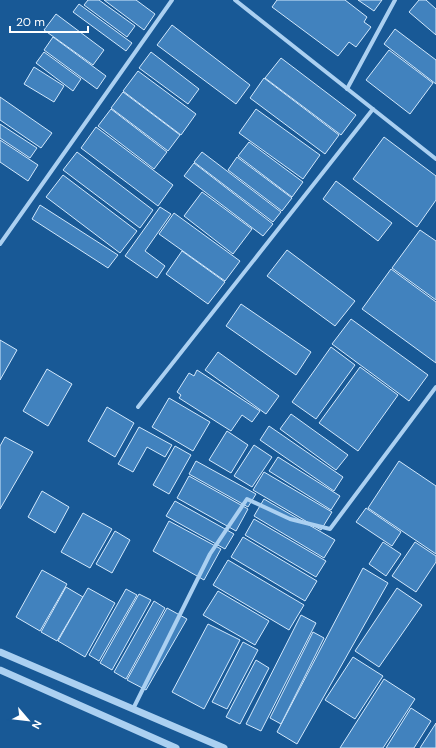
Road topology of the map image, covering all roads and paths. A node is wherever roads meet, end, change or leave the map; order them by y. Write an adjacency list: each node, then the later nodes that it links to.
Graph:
1 (172, 0): 7 (street)
2 (235, 0): 4 (street)
3 (395, 0): 4 (street)
4 (347, 89): 5 (street)
5 (373, 109): 6 (street); 9 (street)
6 (436, 159)
7 (0, 244)
8 (436, 387): 12 (street)
9 (138, 407)
10 (0, 652): 12 (street)
11 (0, 670): 13 (street)
12 (133, 709): 14 (street)
13 (176, 748)
14 (224, 748)

